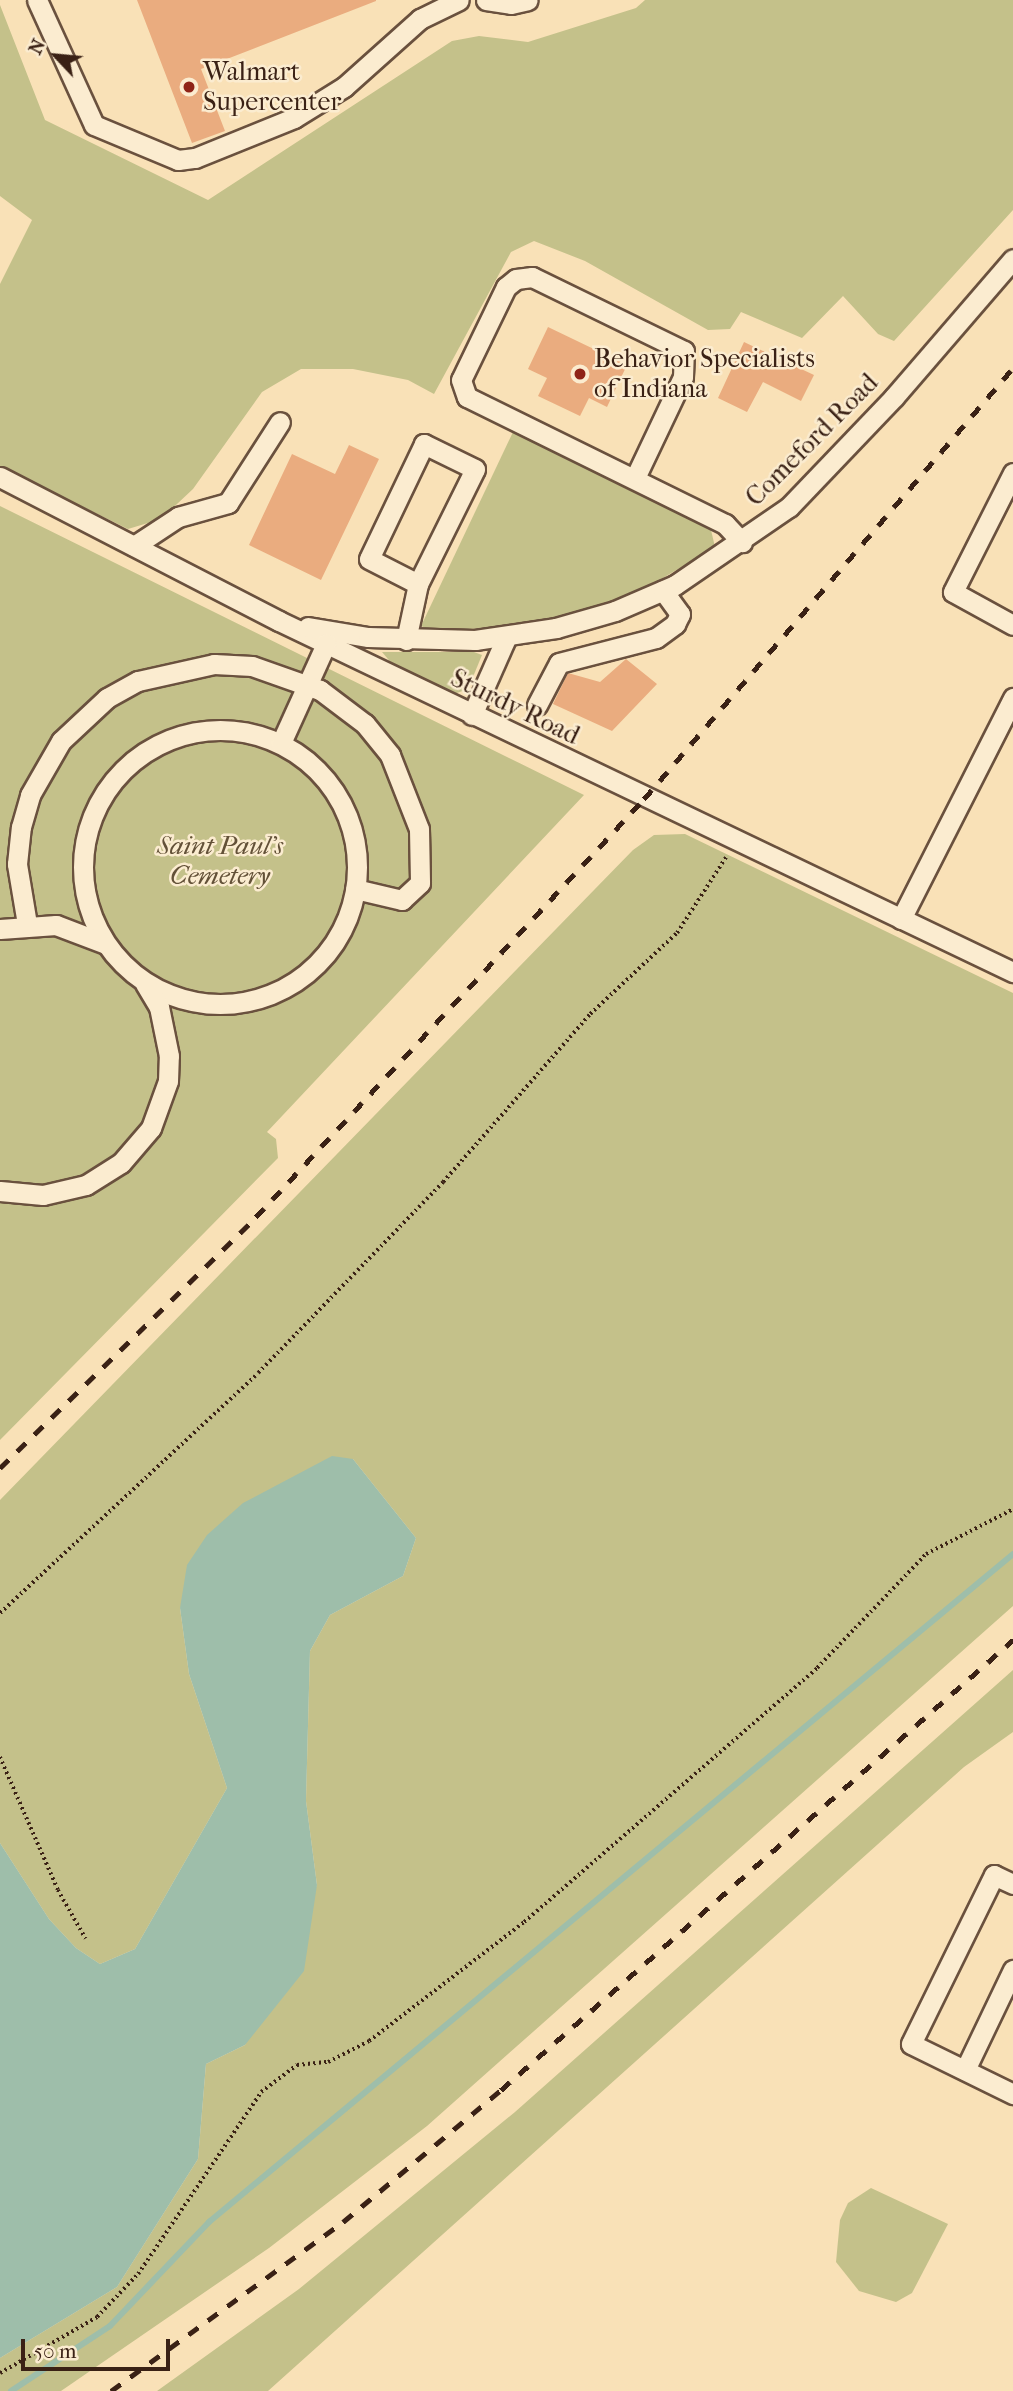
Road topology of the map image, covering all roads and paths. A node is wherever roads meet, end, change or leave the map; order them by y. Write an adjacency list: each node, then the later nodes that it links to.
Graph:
1 (37, 0): 2 (street)
2 (459, 0)
3 (486, 0): 4 (street)
4 (528, 0)
5 (1013, 259): 10 (street, Comeford Road)
6 (280, 422): 11 (street)
7 (1013, 473): 15 (street)
8 (0, 477): 11 (street, Sturdy Road)
9 (635, 478): 9 (street); 10 (street)
10 (742, 542): 13 (street, Comeford Road)
11 (134, 546): 14 (street, Sturdy Road)
12 (418, 584): 12 (street); 17 (street)
13 (663, 591): 16 (street, Comeford Road); 21 (street)
14 (279, 621): 17 (street, Comeford Road); 18 (street, Sturdy Road)
15 (1013, 625)
16 (507, 636): 17 (street, Comeford Road); 22 (street)
17 (406, 640)
18 (326, 644): 19 (street); 22 (street, Sturdy Road)
19 (308, 684): 23 (street); 25 (street); 27 (street)
20 (1013, 698): 26 (street)
21 (537, 705)
22 (472, 715): 24 (street, Sturdy Road)
23 (281, 743): 25 (street); 29 (street)
24 (735, 843): 26 (street, Sturdy Road); 34 (path)
25 (355, 888): 31 (street)
26 (901, 919): 30 (street, Sturdy Road)
27 (27, 924): 28 (street); 29 (street)
28 (0, 929)
29 (106, 944): 31 (street)
30 (1013, 972)
31 (144, 982): 32 (street)
32 (0, 1191)
33 (1013, 1509): 42 (path)
34 (0, 1613)
35 (0, 1757): 37 (path)
36 (1013, 1884): 40 (street)
37 (86, 1940)
38 (1013, 1970): 39 (street)
39 (1005, 2009): 40 (street)
40 (965, 2070): 41 (street)
41 (1013, 2094)
42 (0, 2373)

